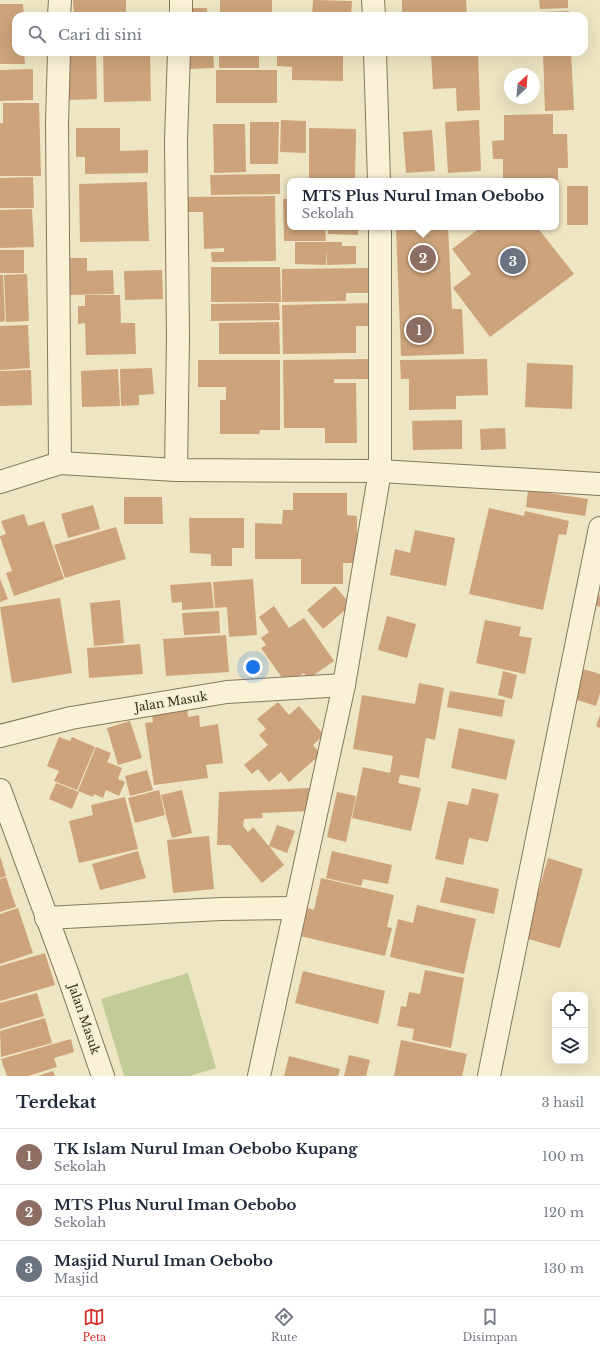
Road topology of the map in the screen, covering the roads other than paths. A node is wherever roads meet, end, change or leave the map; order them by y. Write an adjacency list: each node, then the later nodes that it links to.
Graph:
1 (60, 0): 4 (street)
2 (181, 0): 5 (street)
3 (373, 0): 6 (street)
4 (59, 12)
5 (181, 12)
6 (374, 12)
7 (58, 56): 12 (street)
8 (179, 56): 13 (street)
9 (375, 56): 10 (street)
10 (379, 178)
11 (380, 230): 14 (street)
12 (60, 463): 13 (street); 15 (street)
13 (176, 470): 14 (street)
14 (380, 471): 16 (street); 18 (street)
15 (0, 482)
16 (600, 484)
17 (600, 528): 25 (street)
18 (344, 685): 19 (street, Jalan Masuk); 21 (street)
19 (0, 736)
20 (0, 790): 22 (street, Jalan Masuk)
21 (295, 908): 22 (street); 24 (street)
22 (46, 918): 23 (street, Jalan Masuk)
23 (103, 1076)
24 (259, 1076)
25 (490, 1076)

